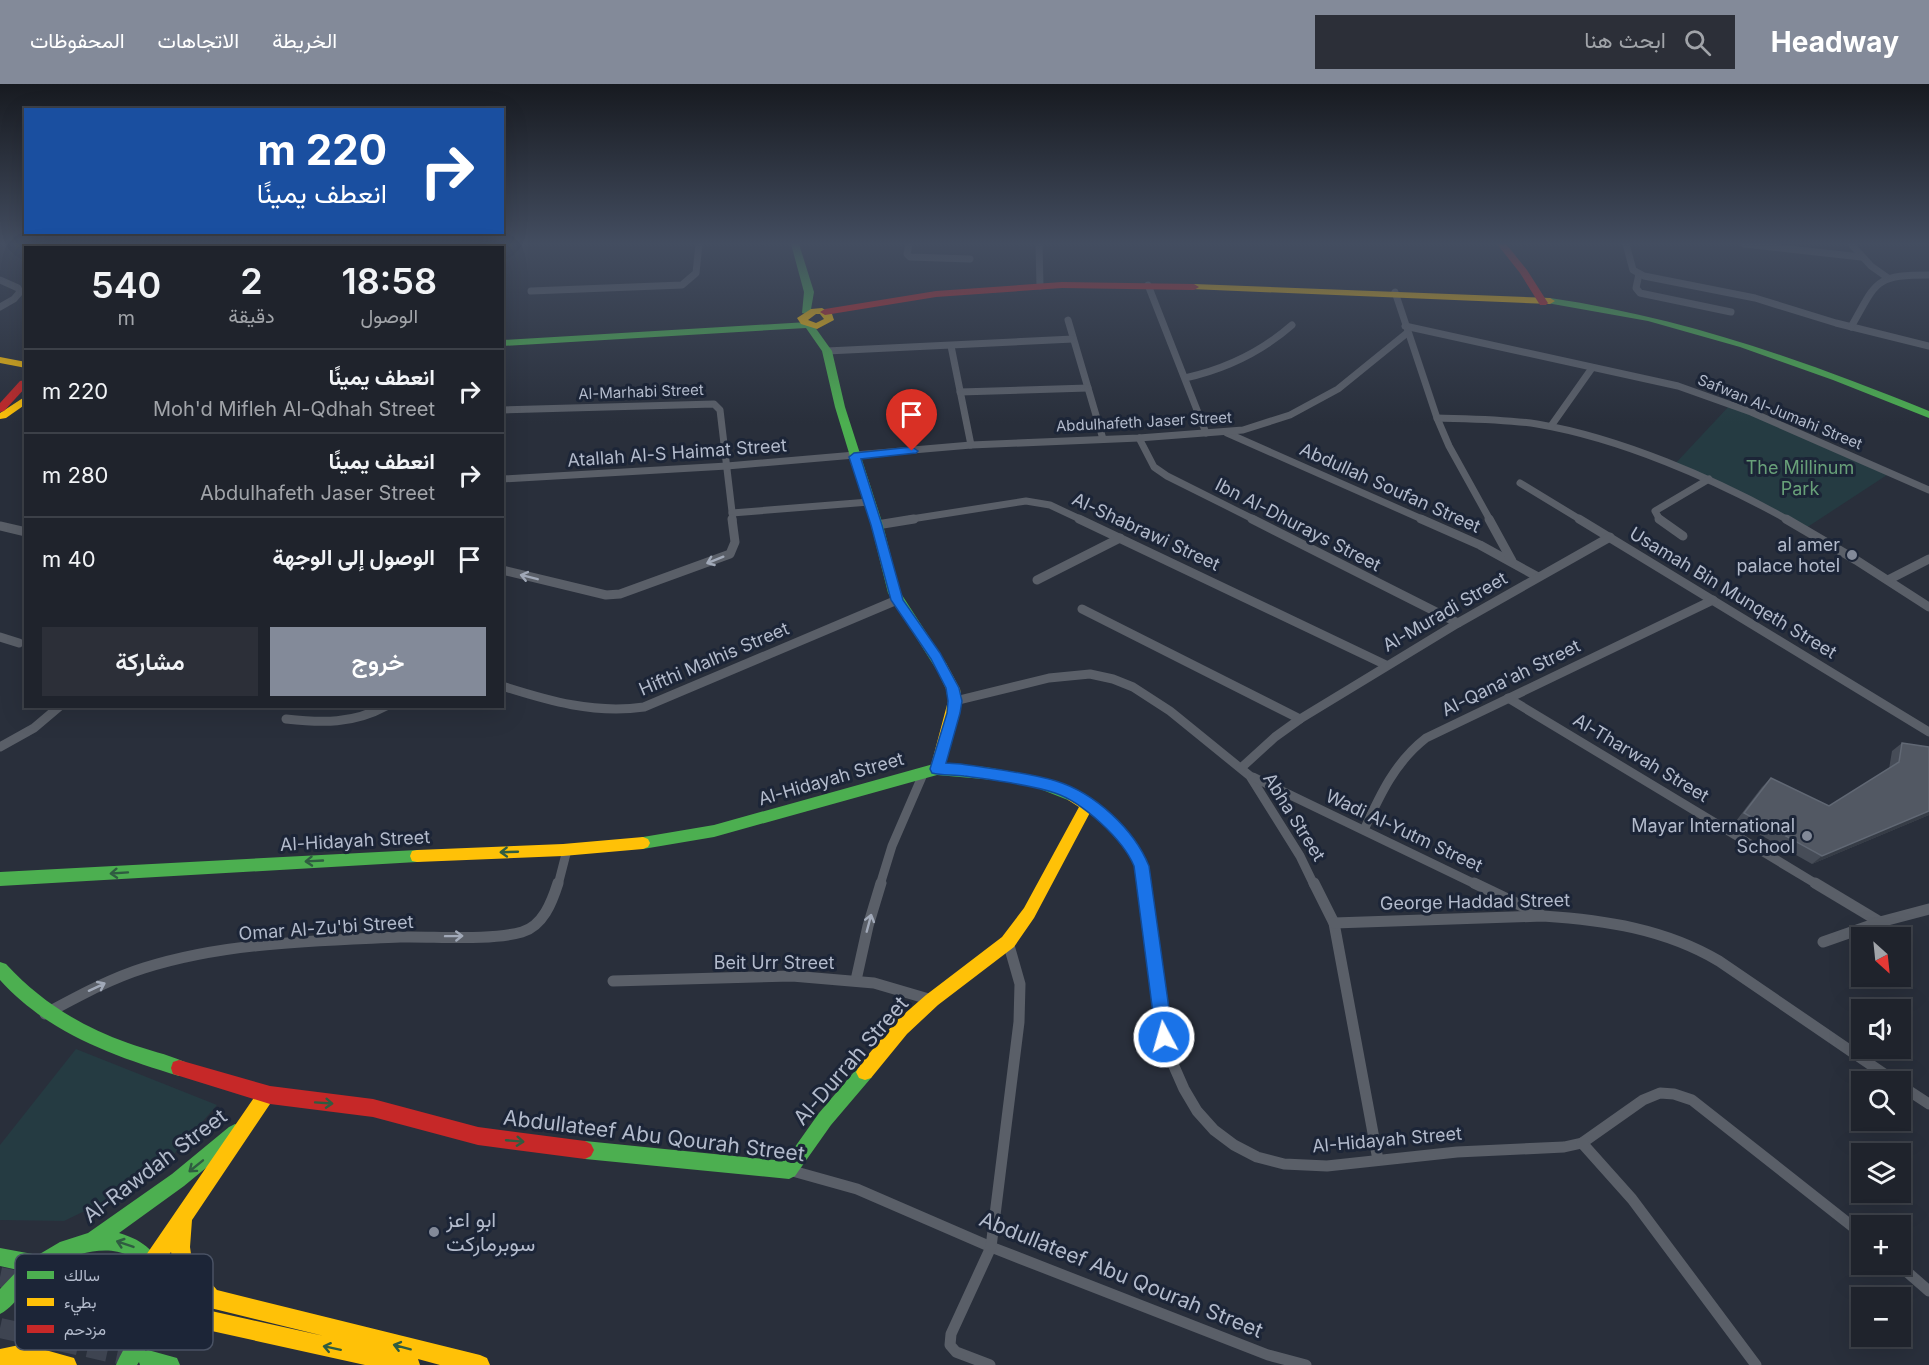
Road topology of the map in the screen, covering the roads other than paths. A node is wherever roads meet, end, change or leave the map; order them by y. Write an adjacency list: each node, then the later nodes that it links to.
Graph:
1 (808, 304): 12 (street)
2 (817, 304): 11 (street)
3 (881, 304): 11 (street)
4 (1155, 304): 25 (street)
5 (1399, 304): 16 (street)
6 (1556, 304): 33 (street)
7 (1692, 304): 10 (street)
8 (1774, 304): 15 (street)
9 (1864, 304): 15 (street)
10 (1731, 312)
11 (825, 316): 12 (street); 21 (street)
12 (807, 320): 18 (street); 21 (street)
13 (1068, 320): 17 (street)
14 (1292, 325): 25 (street)
15 (1851, 327): 20 (street)
16 (1406, 329): 24 (street, Safwan Al-Jumahi Street); 35 (street); 38 (street, Abdulhafeth Jaser Street)
17 (1072, 339): 19 (street); 28 (street)
18 (504, 343)
19 (951, 346): 21 (street); 29 (street)
20 (1929, 346)
21 (826, 349): 42 (street)
22 (4, 361): 23 (street); 26 (street)
23 (24, 365)
24 (1592, 368): 36 (street); 47 (street, Safwan Al-Jumahi Street)
25 (1185, 378): 37 (street)
26 (24, 381)
27 (24, 383): 31 (street)
28 (1088, 388): 29 (street); 40 (street)
29 (960, 392): 41 (street)
30 (24, 400): 34 (street)
31 (0, 409)
32 (504, 410): 43 (street, Al-Marhabi Street)
33 (1929, 415)
34 (0, 418)
35 (1437, 418): 36 (street); 57 (street)
36 (1551, 426): 45 (street)
37 (1206, 433): 38 (street, Abdulhafeth Jaser Street); 39 (street, Abdulhafeth Jaser Street)
38 (1226, 433): 57 (street, Abdullah Soufan Street)
39 (1138, 438): 40 (street, Abdulhafeth Jaser Street); 66 (street, Ibn Al-Dhurays Street)
40 (1103, 439): 41 (street, Abdulhafeth Jaser Street)
41 (971, 445): 42 (street, Abdulhafeth Jaser Street)
42 (854, 457): 43 (street, Atallah Al-S Haimat Street); 48 (street)
43 (727, 466): 44 (street, Atallah Al-S Haimat Street); 49 (street, Al-Marhabi Street)
44 (504, 479)
45 (1709, 479): 53 (street); 61 (street)
46 (1520, 483): 54 (street, Usamah Bin Munqeth Street)
47 (1929, 490)
48 (869, 502): 49 (street); 50 (street)
49 (732, 513): 58 (street, Al-Marhabi Street, one-way to 58)
50 (877, 525): 55 (street, Al-Shabrawi Street); 62 (street)
51 (0, 526): 52 (street)
52 (24, 532)
53 (1683, 536)
54 (1610, 537): 59 (street, Al-Muradi Street); 63 (street, Usamah Bin Munqeth Street)
55 (1120, 538): 60 (street); 69 (street, Al-Shabrawi Street)
56 (1929, 559): 61 (street)
57 (1512, 561): 59 (street, Abdullah Soufan Street)
58 (504, 570)
59 (1538, 577): 66 (street, Al-Muradi Street)
60 (1037, 580)
61 (1888, 580): 64 (street)
62 (897, 600): 70 (street, Hifthi Malhis Street); 72 (street)
63 (1713, 600): 71 (street, Al-Qana'ah Street); 77 (street, Usamah Bin Munqeth Street)
64 (1929, 607)
65 (1082, 609): 76 (street)
66 (1458, 623): 69 (street, Al-Muradi Street)
67 (0, 637): 68 (street)
68 (19, 643)
69 (1386, 665): 76 (street, Al-Muradi Street)
70 (504, 687)
71 (1508, 698): 83 (street, Al-Qana'ah Street); 88 (street, Al-Tharwah Street)
72 (955, 701): 79 (street, Abha Street); 80 (street)
73 (58, 708): 78 (street)
74 (382, 708): 75 (street)
75 (286, 719)
76 (1300, 719): 79 (street, Al-Muradi Street)
77 (1929, 732)
78 (0, 747)
79 (1240, 768): 81 (street, Abha Street)
80 (930, 770): 82 (street, Al-Hidayah Street); 84 (street, Al-Hidayah Street); 93 (street, one-way to 80)
81 (1250, 776): 83 (street, Wadi Al-Yutm Street); 89 (street, Abha Street)
82 (1087, 805): 90 (street, Al-Durrah Street); 103 (street, Al-Hidayah Street)
83 (1364, 830): 87 (street, Wadi Al-Yutm Street)
84 (567, 850): 85 (street, Al-Hidayah Street, one-way to 85); 96 (street, Omar Al-Zu'bi Street, one-way to 84)
85 (0, 879)
86 (1929, 909): 88 (street)
87 (1543, 916): 89 (street, George Haddad Street); 97 (street, George Haddad Street)
88 (1880, 922): 91 (street)
89 (1334, 923): 103 (street, Abha Street)
90 (1008, 942): 95 (street, Al-Durrah Street); 108 (street)
91 (1823, 942)
92 (0, 969): 96 (street, Abdullateef Abu Qourah Street)
93 (856, 980): 94 (street, Beit Urr Street); 95 (street, Beit Urr Street)
94 (613, 981)
95 (932, 1000): 104 (street, Al-Durrah Street)
96 (45, 1014): 99 (street, Abdullateef Abu Qourah Street)
97 (1880, 1071)
98 (1911, 1092): 100 (street)
99 (267, 1095): 101 (street, Al-Rawdah Street); 104 (street, Abdullateef Abu Qourah Street, one-way to 104)
100 (1929, 1104)
101 (245, 1124): 105 (street, Al-Rawdah Street); 107 (street, Al-Rawdah Street, one-way to 107)
102 (1582, 1143): 103 (street, Al-Hidayah Street); 106 (street, Al-Hidayah Street); 131 (street)
103 (1378, 1160)
104 (789, 1170): 108 (street, Abdullateef Abu Qourah Street)
105 (187, 1212): 111 (street, Al-Rawdah Street); 112 (street)
106 (1851, 1225)
107 (90, 1242): 109 (street); 110 (street, one-way to 107)
108 (991, 1247): 129 (street); 130 (street, Abdullateef Abu Qourah Street)
109 (60, 1254)
110 (141, 1254)
111 (163, 1254)
112 (179, 1254)
113 (0, 1257): 114 (street)
114 (15, 1260)
115 (1911, 1275): 117 (street)
116 (15, 1287): 119 (street)
117 (1929, 1291)
118 (213, 1298): 128 (street, one-way to 118)
119 (0, 1304)
120 (213, 1321): 127 (street, one-way to 120)
121 (136, 1350): 125 (street)
122 (0, 1359): 124 (street)
123 (148, 1360): 126 (street)
124 (67, 1365)
125 (126, 1365)
126 (170, 1365)
127 (410, 1365)
128 (480, 1365)
129 (990, 1365)
130 (1306, 1365)
131 (1756, 1365)

